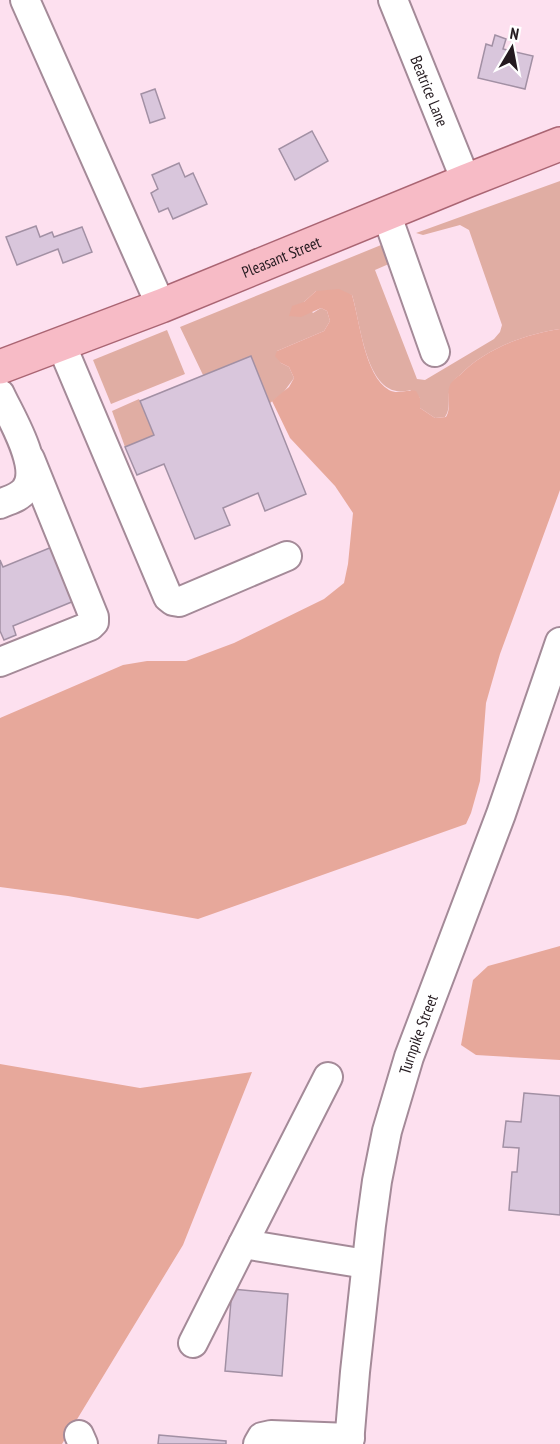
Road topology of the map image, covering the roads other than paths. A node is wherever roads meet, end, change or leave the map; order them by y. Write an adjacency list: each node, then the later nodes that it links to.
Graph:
1 (25, 0): 6 (street)
2 (393, 0): 4 (street, Beatrice Lane)
3 (560, 144): 4 (main road, Pleasant Street)
4 (466, 181): 5 (main road, Pleasant Street)
5 (386, 213): 6 (main road, Pleasant Street); 8 (street)
6 (161, 306): 7 (main road, Pleasant Street)
7 (61, 344): 9 (main road, Pleasant Street); 13 (street)
8 (435, 352)
9 (0, 367)
10 (0, 394): 11 (street)
11 (30, 459): 12 (street); 15 (street)
12 (0, 504)
13 (287, 556)
14 (560, 642): 18 (street, Turnpike Street)
15 (0, 663)
16 (328, 1077): 17 (street)
17 (243, 1244): 18 (street); 19 (street)
18 (366, 1264): 20 (street, Turnpike Street)
19 (193, 1343)
20 (350, 1441): 21 (street)
21 (258, 1444)

